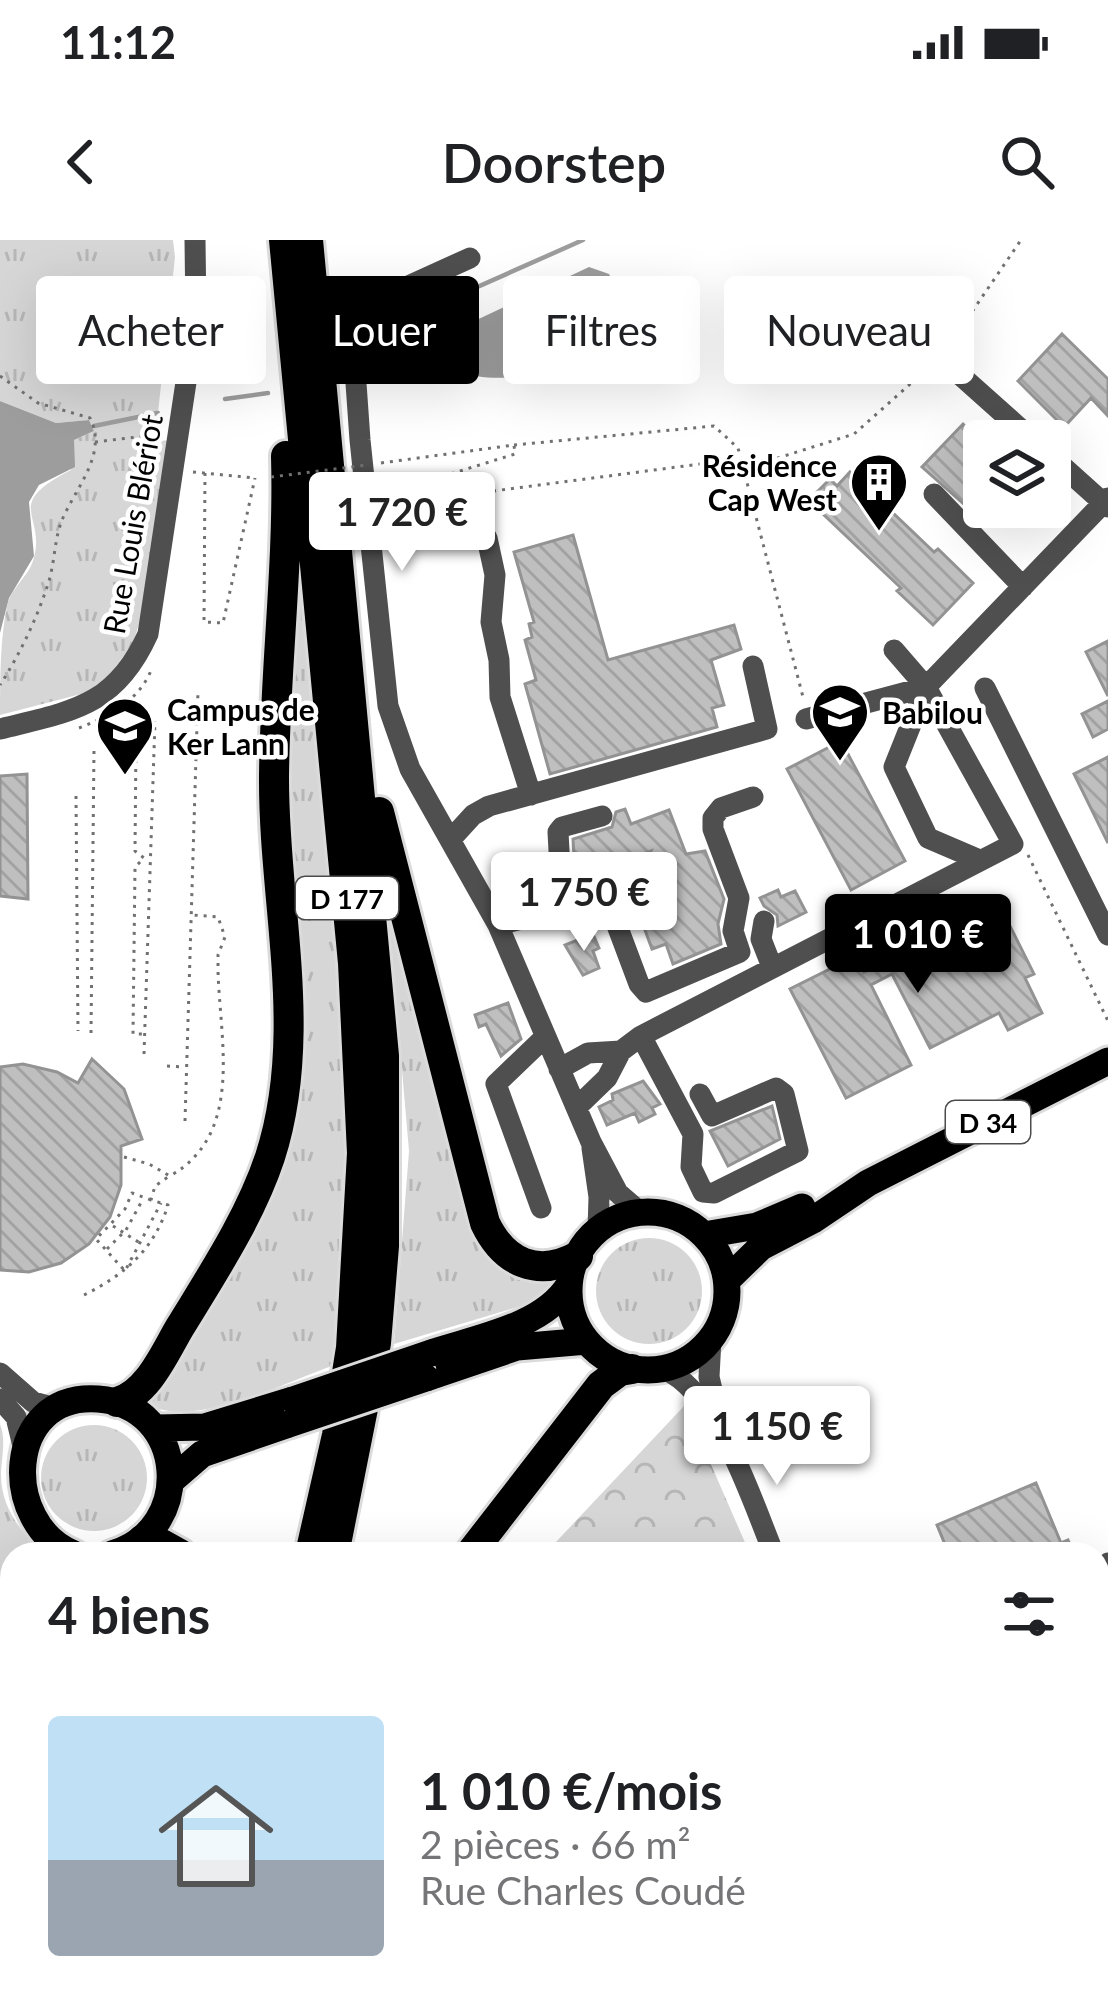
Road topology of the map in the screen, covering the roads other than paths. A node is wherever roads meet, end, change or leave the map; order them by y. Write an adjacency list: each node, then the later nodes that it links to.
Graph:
1 (195, 240): 17 (street, Rue Louis Blériot)
2 (281, 240): 52 (highway); 63 (highway, D 177)
3 (309, 240): 43 (highway); 64 (highway, D 177)
4 (470, 258): 22 (street)
5 (969, 384): 6 (street)
6 (1010, 420)
7 (1071, 473): 9 (street)
8 (934, 494): 11 (street)
9 (1106, 502): 11 (street)
10 (487, 538): 18 (street)
11 (1022, 586): 14 (street)
12 (894, 650): 14 (street)
13 (753, 666): 18 (street)
14 (926, 687): 16 (street); 23 (street); 24 (street)
15 (985, 688): 21 (street)
16 (807, 716)
17 (0, 729)
18 (531, 795): 22 (street)
19 (753, 797): 25 (street)
20 (602, 816): 25 (street)
21 (1052, 824): 23 (street); 28 (street)
22 (452, 838): 27 (street)
23 (1021, 850): 24 (street)
24 (977, 860): 29 (street)
25 (562, 907): 27 (street)
26 (764, 921): 29 (street)
27 (498, 925): 31 (street)
28 (1108, 935)
29 (772, 967): 30 (street)
30 (641, 1036): 32 (street); 35 (street)
31 (545, 1037): 34 (street); 39 (street)
32 (621, 1051): 34 (street); 36 (street)
33 (1108, 1061): 38 (main road, D 34)
34 (559, 1069): 36 (street)
35 (700, 1094)
36 (577, 1107): 37 (street)
37 (591, 1142): 40 (street); 41 (street)
38 (868, 1183): 42 (main road, D 34); 44 (main road, D 34)
39 (542, 1208)
40 (640, 1212): 41 (main road); 42 (main road)
41 (598, 1230): 43 (main road)
42 (704, 1235): 44 (main road)
43 (573, 1270): 46 (main road); 47 (main road)
44 (727, 1280): 45 (main road)
45 (711, 1339): 49 (main road); 57 (street)
46 (587, 1341): 47 (main road); 48 (main road)
47 (429, 1366): 54 (main road, bridge)
48 (632, 1369): 49 (main road); 65 (highway)
49 (663, 1369): 57 (street)
50 (0, 1373): 53 (street)
51 (0, 1399): 56 (street)
52 (117, 1402): 53 (main road); 55 (main road)
53 (55, 1408): 56 (main road)
54 (291, 1412): 55 (main road); 58 (main road)
55 (156, 1428): 58 (main road)
56 (22, 1442): 60 (main road)
57 (727, 1446): 66 (street)
58 (172, 1480): 59 (main road)
59 (142, 1540): 61 (main road); 62 (highway)
60 (50, 1542)
61 (138, 1542)
62 (147, 1542)
63 (313, 1542)
64 (336, 1542)
65 (479, 1542)
66 (769, 1542)

